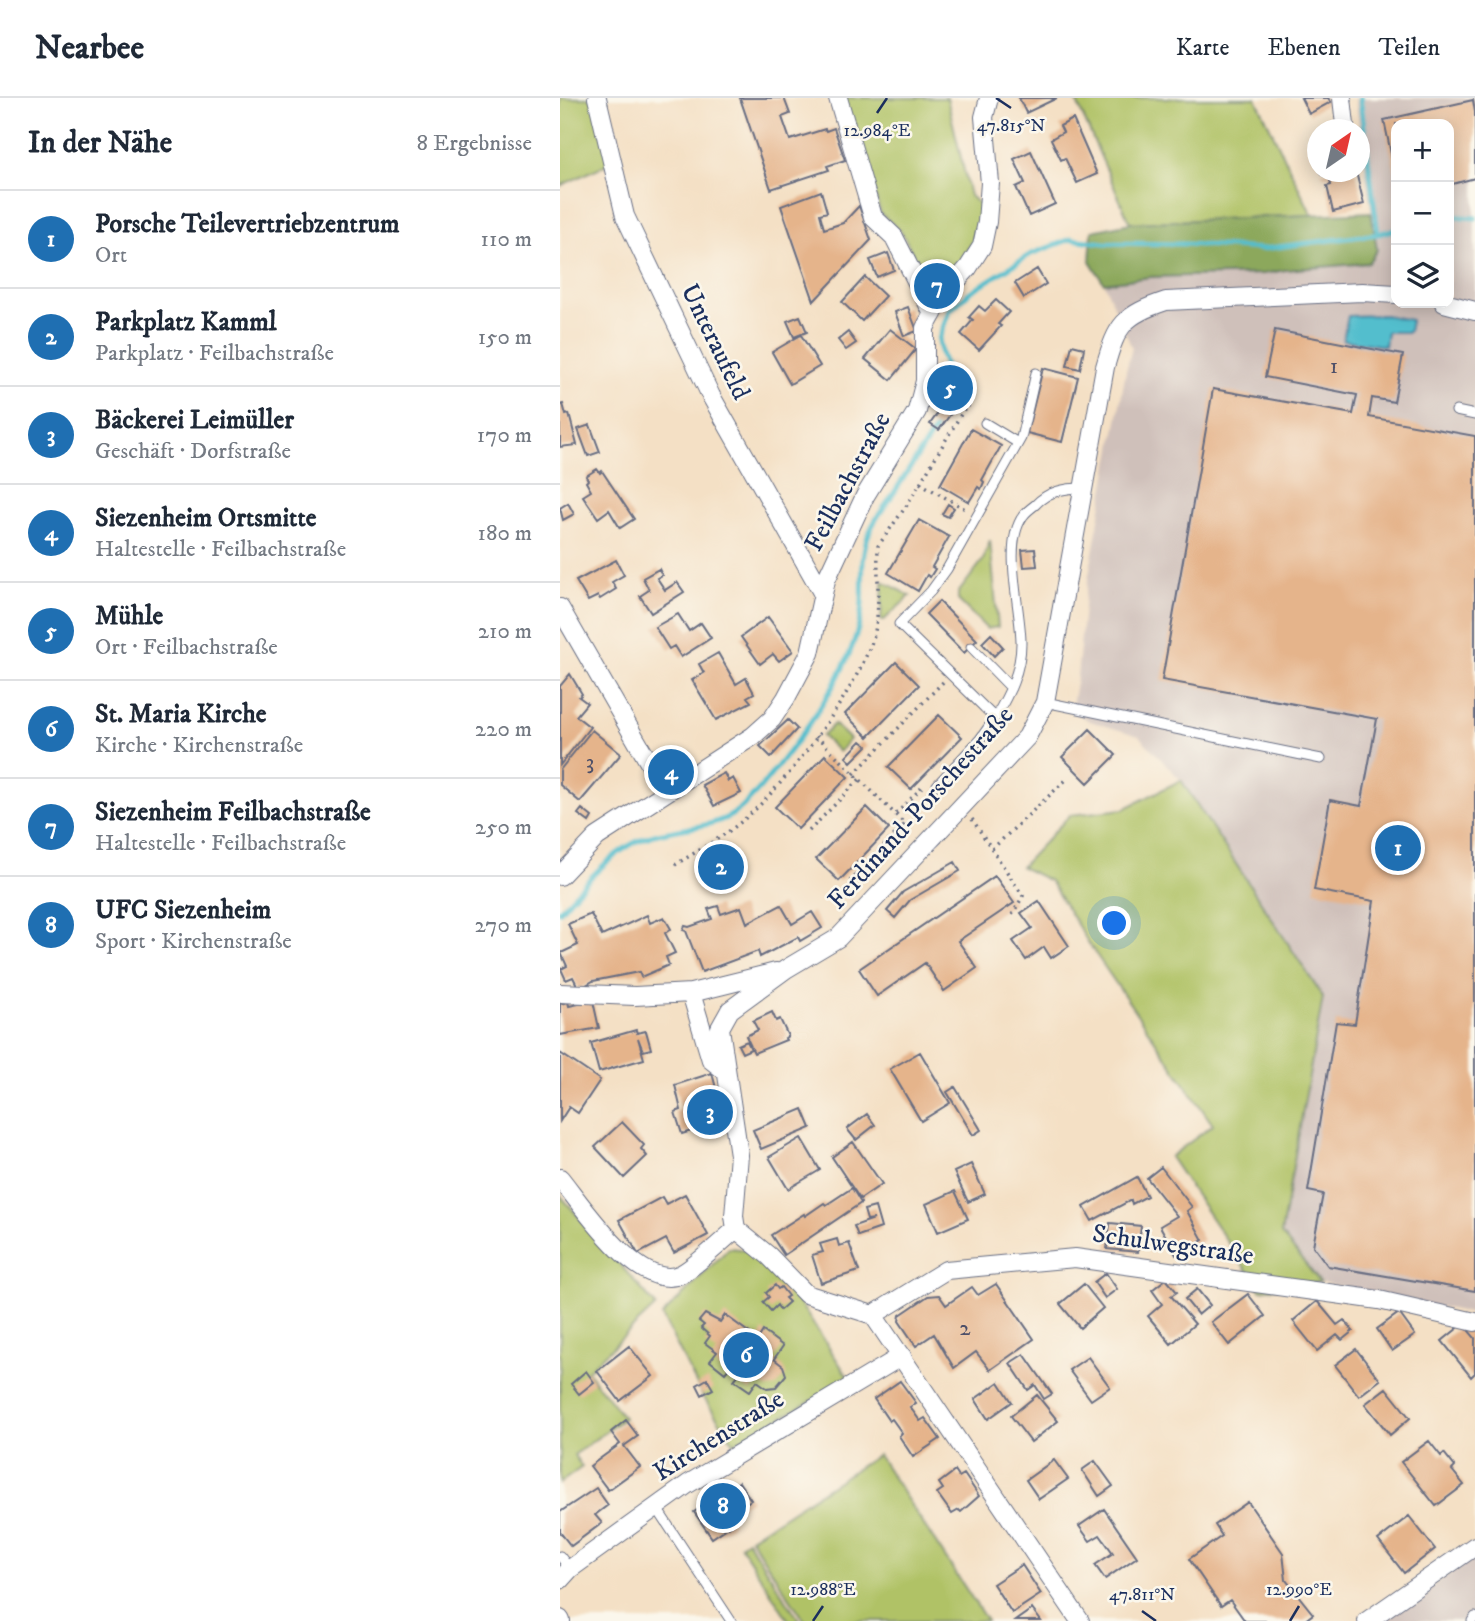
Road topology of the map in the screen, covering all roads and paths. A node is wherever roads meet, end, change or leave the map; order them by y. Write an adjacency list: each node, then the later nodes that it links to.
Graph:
1 (597, 98): 21 (street, Unteraufeld)
2 (838, 98): 11 (street)
3 (989, 98): 11 (street, Feilbachstraße)
4 (1342, 98): 5 (street)
5 (1344, 119)
6 (1391, 294): 19 (street, Ferdinand-Porschestraße)
7 (1475, 303): 8 (street)
8 (1454, 304)
9 (1454, 305): 10 (street)
10 (1475, 311)
11 (933, 314): 21 (street, Feilbachstraße)
12 (1036, 373): 17 (lane, Ferdinand-Porschestraße)
13 (974, 405): 18 (path)
14 (1456, 411): 15 (lane)
15 (1475, 415)
16 (985, 423): 17 (lane)
17 (1020, 440): 20 (lane, Ferdinand-Porschestraße)
18 (920, 483): 20 (path); 28 (path)
19 (1084, 488): 25 (lane, Ferdinand-Porschestraße); 26 (street, Ferdinand-Porschestraße)
20 (977, 516): 24 (lane, Ferdinand-Porschestraße)
21 (823, 594): 34 (street, Feilbachstraße)
22 (560, 608): 34 (street)
23 (971, 647): 25 (lane)
24 (950, 674): 27 (lane, Ferdinand-Porschestraße); 30 (path)
25 (1012, 688): 27 (lane, Ferdinand-Porschestraße)
26 (1045, 702): 29 (lane); 35 (street, Ferdinand-Porschestraße)
27 (995, 718): 33 (lane)
28 (816, 736): 30 (path); 38 (path)
29 (1321, 759)
30 (854, 774): 31 (path)
31 (860, 779): 36 (path); 40 (path)
32 (1067, 779): 37 (path)
33 (937, 785)
34 (666, 792): 39 (street, Feilbachstraße)
35 (963, 806): 37 (path); 42 (street, Ferdinand-Porschestraße)
36 (809, 831)
37 (992, 849): 41 (path)
38 (676, 865)
39 (560, 876)
40 (850, 881)
41 (1012, 915)
42 (786, 969): 44 (street); 45 (street)
43 (560, 993): 44 (street)
44 (691, 993): 45 (street)
45 (725, 1071): 47 (street)
46 (560, 1178): 47 (street)
47 (736, 1229): 48 (street)
48 (873, 1315): 49 (street, Schulwegstraße); 50 (street)
49 (1475, 1322)
50 (902, 1356): 51 (street, Kirchenstraße); 55 (street)
51 (656, 1507): 53 (street, Kirchenstraße); 54 (lane)
52 (1475, 1546): 56 (street)
53 (563, 1568)
54 (731, 1621)
55 (1080, 1621)
56 (1367, 1621)

